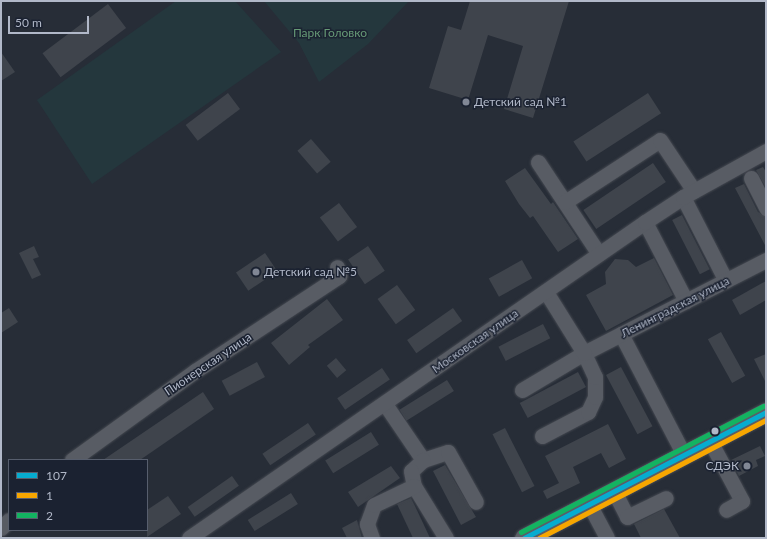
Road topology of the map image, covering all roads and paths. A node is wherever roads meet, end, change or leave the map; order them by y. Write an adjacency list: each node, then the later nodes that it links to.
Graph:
1 (766, 152): 4 (street, Московская улица)
2 (538, 162): 5 (street)
3 (750, 178): 6 (street)
4 (688, 194): 5 (street); 7 (street, Московская улица); 11 (street)
5 (565, 202): 8 (street)
6 (766, 208)
7 (645, 222): 8 (street, Московская улица); 13 (street)
8 (599, 254): 12 (street, Московская улица)
9 (766, 260): 11 (street, Ленинградская улица)
10 (337, 267): 22 (street, Пионерская улица)
11 (726, 281): 13 (street, Ленинградская улица)
12 (546, 292): 15 (street); 17 (street, Московская улица)
13 (686, 301): 14 (street, Ленинградская улица)
14 (621, 334): 15 (street, Ленинградская улица); 21 (street)
15 (584, 353): 16 (street, Ленинградская улица); 19 (street)
16 (522, 390)
17 (385, 404): 23 (street); 30 (street, Московская улица)
18 (766, 412): 20 (main road)
19 (542, 436)
20 (710, 441): 21 (main road); 29 (street)
21 (684, 455): 25 (main road)
22 (73, 459)
23 (423, 460): 24 (street); 27 (street)
24 (414, 486): 31 (street); 32 (street)
25 (614, 491): 26 (street); 28 (main road)
26 (666, 498)
27 (476, 502)
28 (589, 504): 33 (main road); 34 (street)
29 (726, 510)
30 (189, 538)
31 (372, 538)
32 (446, 538)
33 (524, 538)
34 (607, 538)

